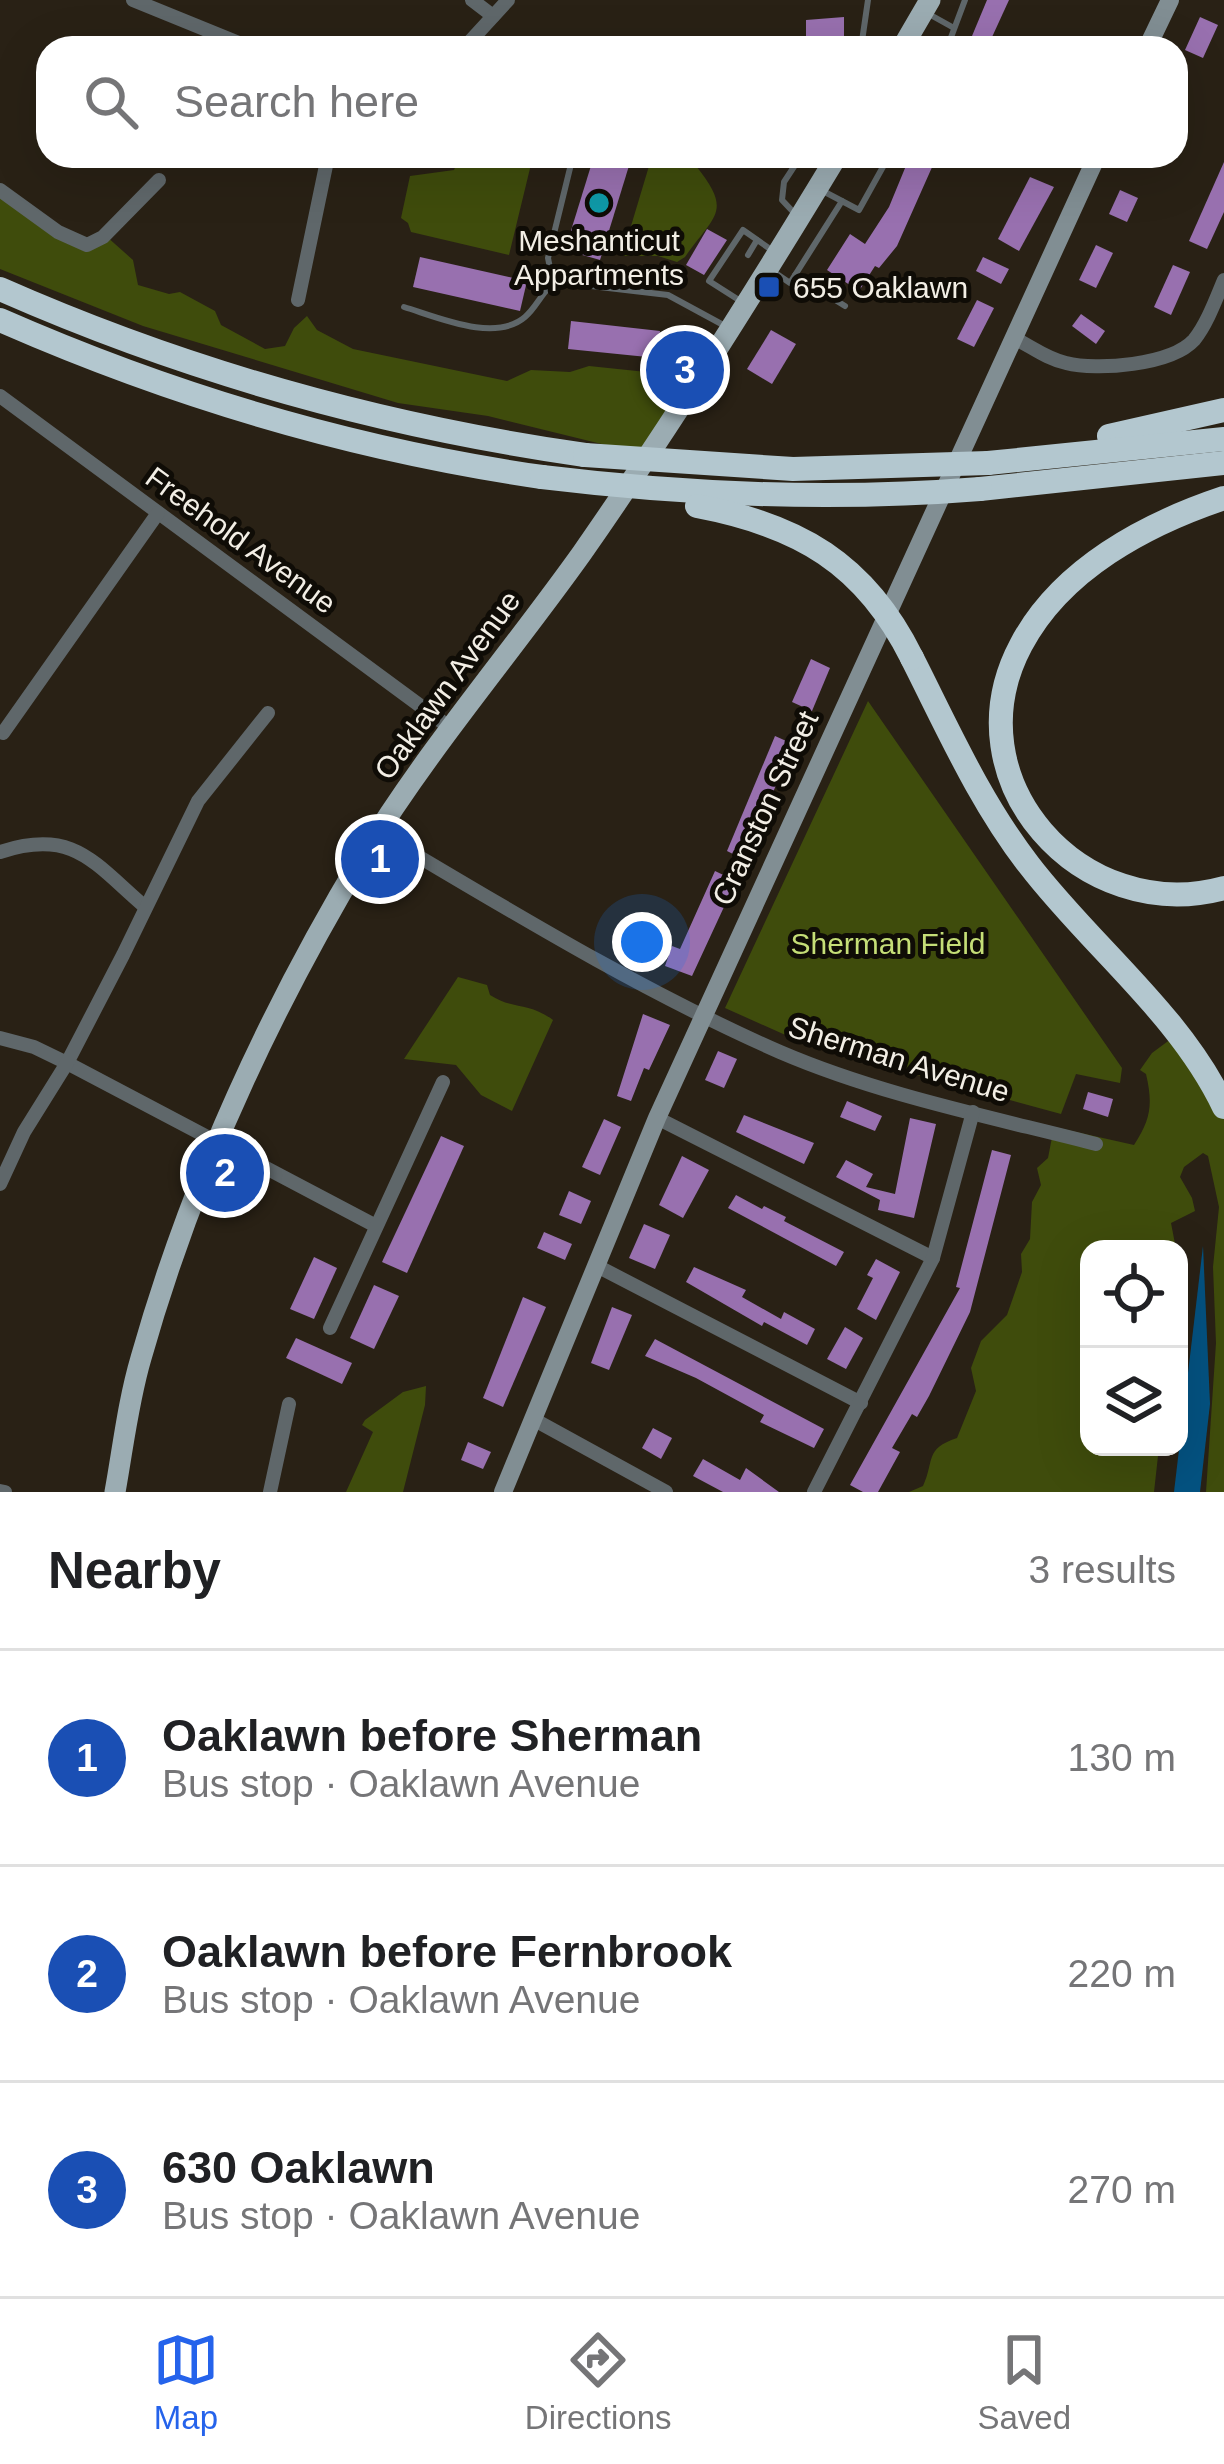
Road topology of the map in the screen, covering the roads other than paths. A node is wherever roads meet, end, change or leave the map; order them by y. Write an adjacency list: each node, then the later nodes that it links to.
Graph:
1 (133, 0): 10 (street)
2 (472, 0): 8 (street)
3 (508, 0): 8 (street)
4 (868, 0): 12 (lane)
5 (965, 0): 9 (lane)
6 (1170, 0): 15 (street)
7 (927, 6): 9 (lane); 13 (main road)
8 (493, 16): 11 (street)
9 (955, 28): 14 (lane)
10 (222, 36)
11 (475, 36)
12 (863, 36)
13 (909, 36)
14 (952, 36)
15 (1153, 36)
16 (326, 168): 36 (street)
17 (569, 168): 33 (lane)
18 (793, 168): 26 (lane)
19 (830, 168): 23 (main road, Oaklawn Avenue)
20 (882, 168): 25 (lane)
21 (1092, 168): 41 (street, Cranston Street)
22 (159, 180): 24 (street)
23 (818, 188): 25 (lane); 26 (main road, Oaklawn Avenue)
24 (0, 190)
25 (842, 201): 27 (lane)
26 (800, 218): 27 (lane); 30 (main road, Oaklawn Avenue)
27 (822, 231): 31 (lane)
28 (757, 240): 29 (lane); 30 (lane); 35 (lane)
29 (748, 255)
30 (773, 261): 31 (lane); 35 (main road, Oaklawn Avenue)
31 (795, 274): 37 (lane)
32 (1224, 280): 41 (street)
33 (553, 283): 38 (lane); 40 (lane)
34 (0, 289): 45 (highway, bridge)
35 (733, 294): 40 (main road, Oaklawn Avenue)
36 (298, 300)
37 (845, 306)
38 (404, 308)
39 (0, 320): 47 (highway)
40 (730, 329): 51 (main road, Oaklawn Avenue)
41 (1015, 338): 57 (street, Cranston Street)
42 (0, 396): 49 (street, Freehold Avenue)
43 (1224, 410): 45 (highway)
44 (1224, 439): 45 (highway)
45 (990, 457)
46 (1224, 464): 47 (highway, bridge)
47 (542, 477): 61 (highway, bridge)
48 (1224, 498): 55 (highway)
49 (158, 513): 51 (street, Freehold Avenue); 52 (street)
50 (268, 713): 56 (street)
51 (449, 727): 53 (main road, Oaklawn Avenue)
52 (3, 733)
53 (379, 833): 57 (street, Sherman Avenue); 64 (main road, Oaklawn Avenue)
54 (0, 852): 56 (street)
55 (1224, 888)
56 (143, 906): 59 (street)
57 (704, 1013): 62 (street, Sherman Avenue); 63 (street, Cranston Street)
58 (0, 1038): 59 (street)
59 (67, 1063): 64 (street); 66 (street)
60 (443, 1082): 67 (street)
61 (1224, 1107)
62 (973, 1112): 65 (street, Sherman Avenue); 68 (street)
63 (658, 1118): 68 (street); 69 (street, Cranston Street)
64 (216, 1143): 67 (street); 74 (main road, Oaklawn Avenue)
65 (1096, 1144)
66 (0, 1184)
67 (376, 1226): 70 (street)
68 (933, 1258): 71 (street)
69 (596, 1264): 71 (street); 73 (street, Cranston Street)
70 (330, 1328)
71 (861, 1403): 78 (street)
72 (289, 1404): 75 (street)
73 (533, 1419): 76 (street, Cranston Street); 77 (street)
74 (115, 1492)
75 (270, 1492)
76 (503, 1492)
77 (666, 1492)
78 (814, 1492)

